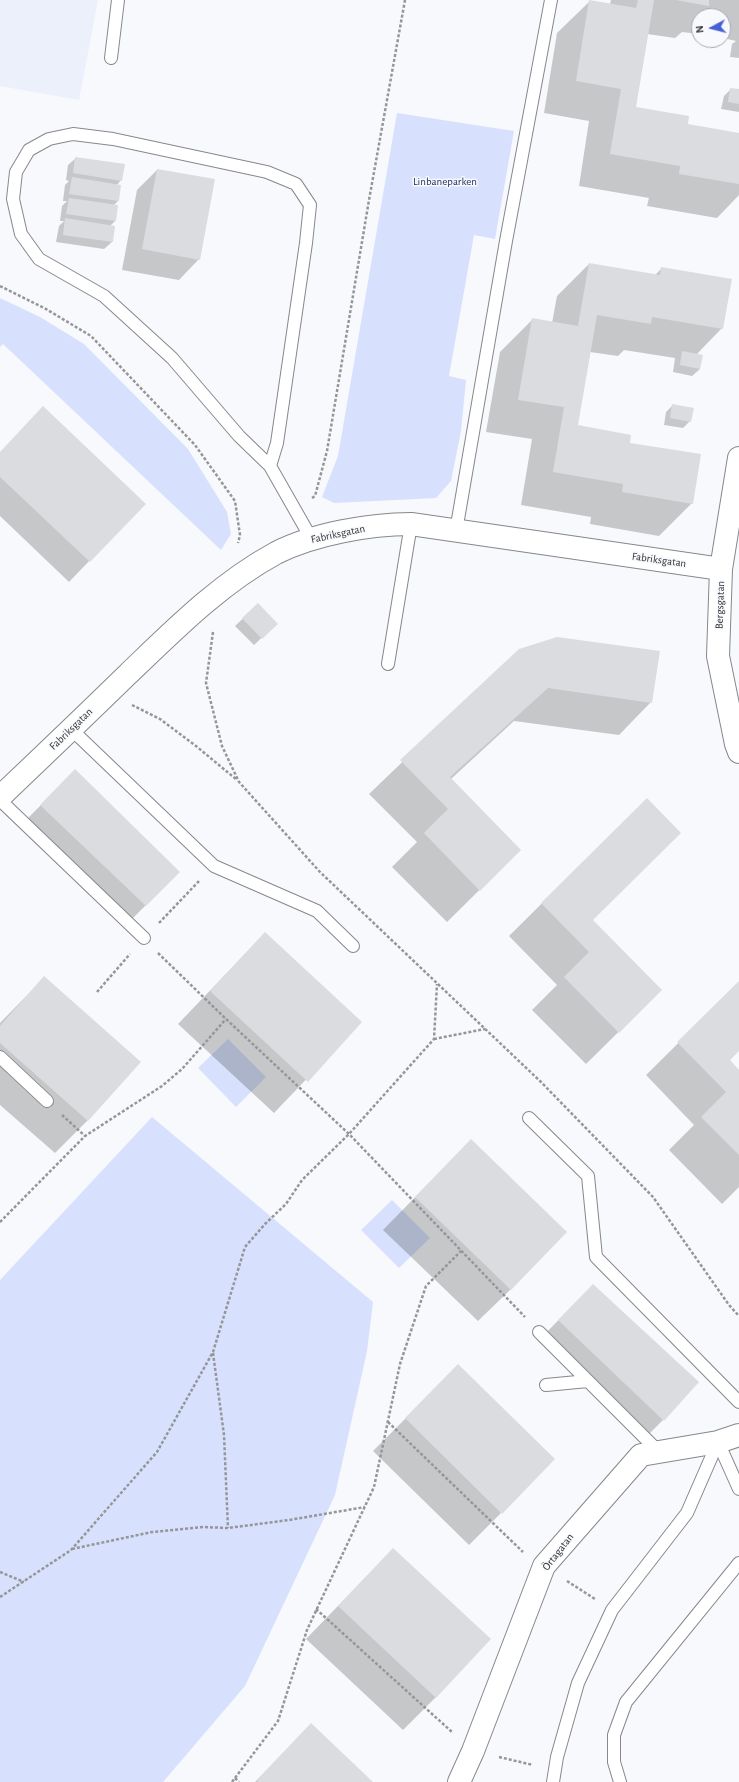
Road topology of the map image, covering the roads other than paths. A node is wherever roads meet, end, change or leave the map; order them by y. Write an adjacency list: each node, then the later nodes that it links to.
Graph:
1 (118, 0): 3 (lane)
2 (551, 0): 7 (lane)
3 (111, 58)
4 (739, 461): 9 (street, Bergsgatan)
5 (270, 466): 5 (lane); 8 (lane)
6 (412, 524): 7 (street, Fabriksgatan); 8 (street, Fabriksgatan); 10 (lane)
7 (456, 530): 9 (street, Fabriksgatan)
8 (311, 538): 11 (street, Fabriksgatan)
9 (721, 569): 12 (street, Bergsgatan)
10 (388, 664)
11 (71, 729): 13 (street, Fabriksgatan); 15 (lane)
12 (739, 752)
13 (0, 799): 14 (lane)
14 (144, 938)
15 (353, 946)
16 (0, 1057): 17 (lane)
17 (47, 1101)
18 (529, 1118): 22 (lane)
19 (539, 1332): 20 (lane)
20 (588, 1381): 21 (lane); 25 (lane)
21 (546, 1385)
22 (739, 1402)
23 (739, 1435): 24 (street, Örtagatan)
24 (718, 1442): 25 (street, Örtagatan); 26 (lane); 29 (lane)
25 (660, 1452): 28 (street, Örtagatan)
26 (739, 1490)
27 (739, 1563): 30 (lane)
28 (459, 1782)
29 (554, 1782)
30 (620, 1782)

